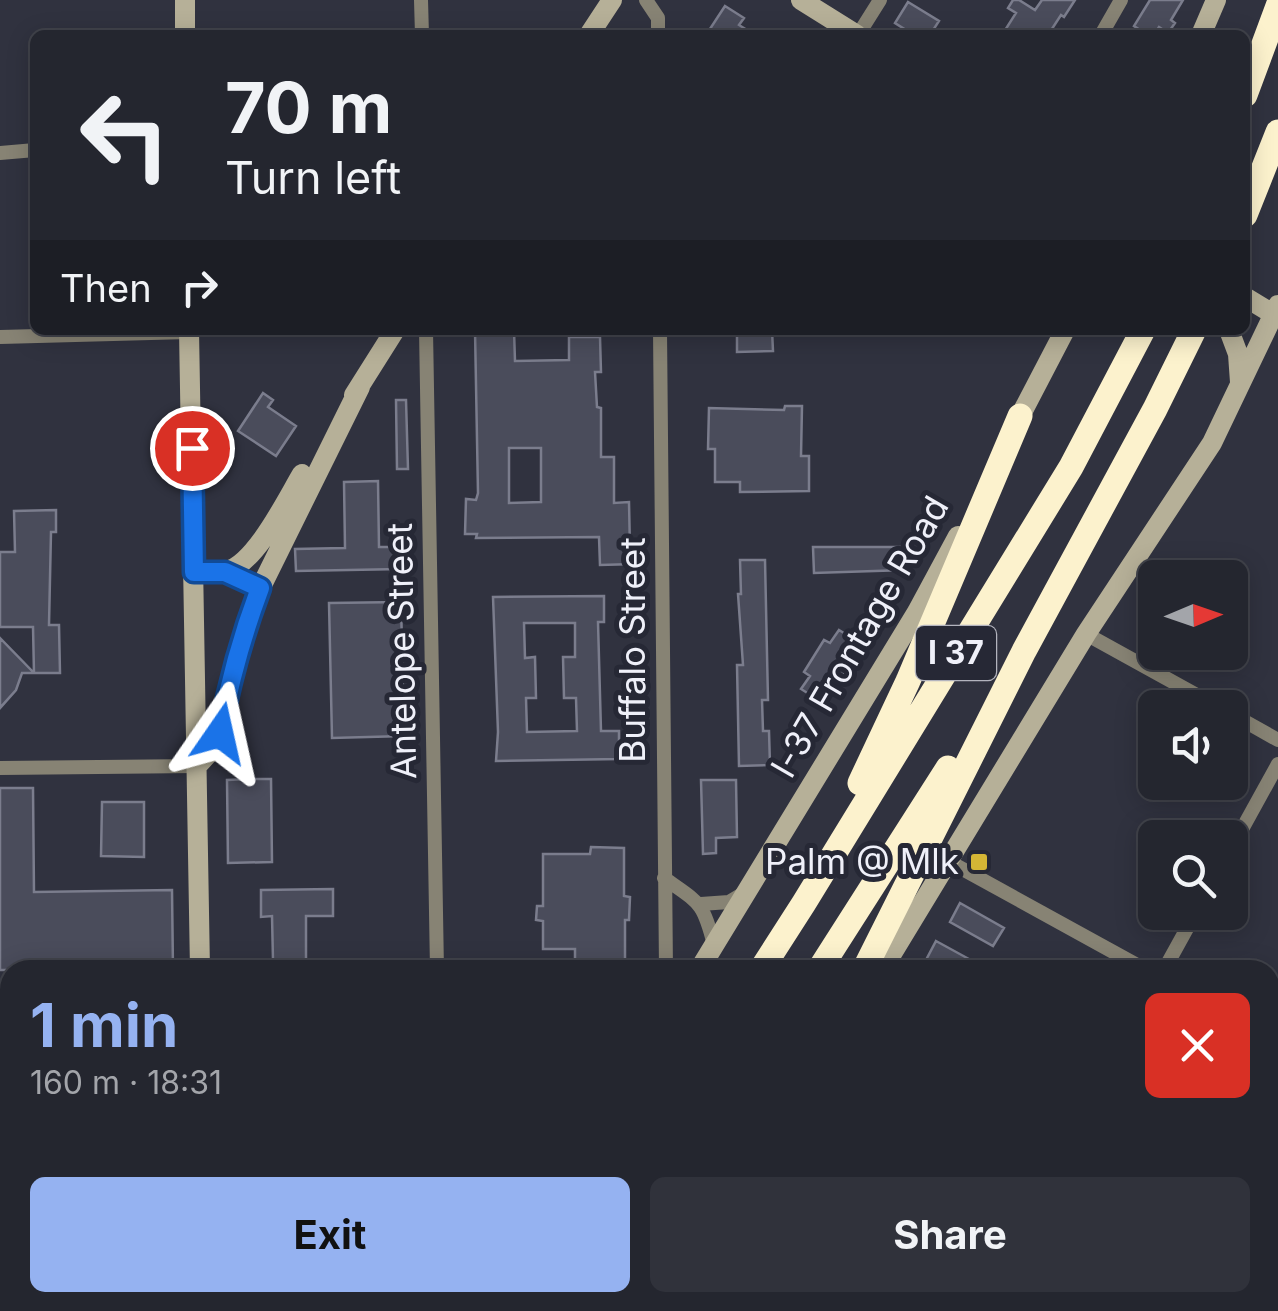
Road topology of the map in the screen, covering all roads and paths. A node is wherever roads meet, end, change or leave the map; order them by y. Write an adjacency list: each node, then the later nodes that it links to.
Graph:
1 (185, 0): 10 (main road)
2 (421, 0): 11 (street)
3 (612, 0): 12 (main road)
4 (646, 0): 13 (street)
5 (801, 0): 14 (main road)
6 (880, 0): 15 (street)
7 (1122, 0): 16 (street)
8 (1216, 0): 17 (main road)
9 (1278, 6): 18 (highway)
10 (186, 30)
11 (422, 30)
12 (592, 30)
13 (658, 30)
14 (850, 30)
15 (861, 30)
16 (1104, 30)
17 (1203, 30)
18 (1250, 82)
19 (1278, 132): 22 (highway)
20 (30, 150): 21 (street)
21 (0, 153)
22 (1250, 203)
23 (1250, 299): 24 (main road)
24 (1277, 312): 35 (main road)
25 (63, 335): 33 (street)
26 (189, 335): 39 (main road)
27 (392, 335): 36 (main road)
28 (426, 335): 58 (street, Antelope Street)
29 (660, 335): 52 (street, Buffalo Street)
30 (1140, 335): 62 (highway, I 37)
31 (1231, 335): 35 (main road)
32 (1059, 336): 37 (main road, I-37 Frontage Road)
33 (0, 337)
34 (1189, 339): 43 (highway, I 37)
35 (1240, 384): 42 (main road)
36 (360, 386): 38 (main road); 41 (main road)
37 (1020, 416): 53 (main road, I-37 Frontage Road); 61 (highway)
38 (252, 555): 40 (main road); 41 (main road)
39 (194, 572): 40 (main road); 48 (main road)
40 (225, 572): 41 (main road)
41 (262, 584): 48 (main road)
42 (1086, 634): 44 (street); 51 (main road)
43 (1024, 650): 63 (highway, I 37); 64 (highway)
44 (1187, 690)
45 (1248, 723): 46 (street)
46 (1278, 740)
47 (1278, 764): 50 (street)
48 (196, 766): 49 (street); 57 (main road)
49 (0, 768)
50 (1247, 820)
51 (948, 861): 65 (main road); 66 (street)
52 (664, 878): 54 (street); 59 (street, Buffalo Street)
53 (748, 890): 54 (street); 56 (main road, I-37 Frontage Road)
54 (701, 904): 56 (street)
55 (1186, 930): 67 (street)
56 (714, 944): 60 (main road, I-37 Frontage Road)
57 (200, 960)
58 (438, 960)
59 (666, 960)
60 (704, 960)
61 (766, 960)
62 (767, 960)
63 (825, 960)
64 (869, 960)
65 (888, 960)
66 (1128, 960)
67 (1170, 960)

